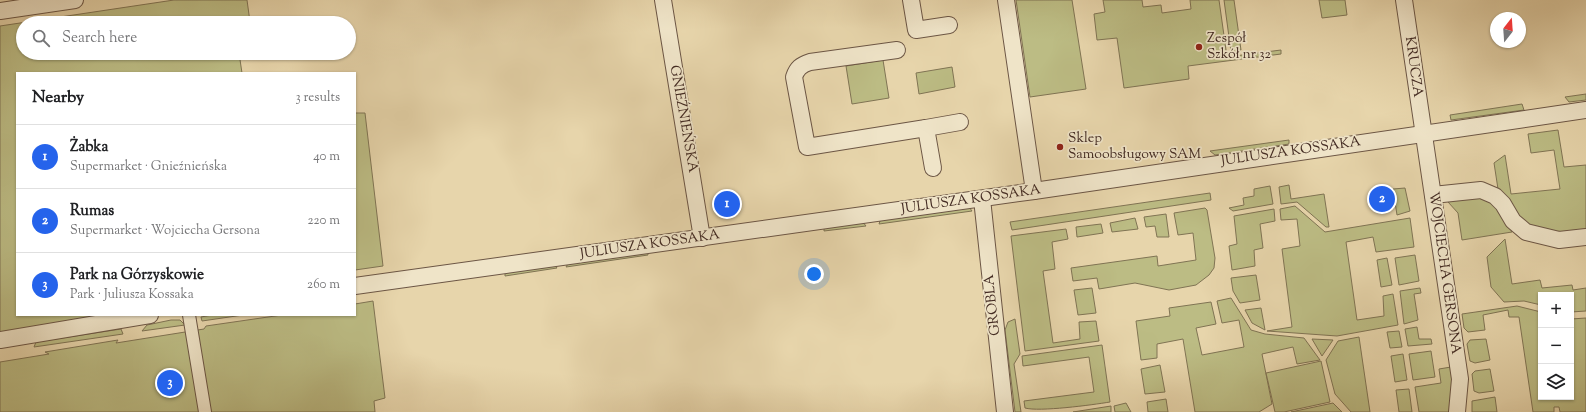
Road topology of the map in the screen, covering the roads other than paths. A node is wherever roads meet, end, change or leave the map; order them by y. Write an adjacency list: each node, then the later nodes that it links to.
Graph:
1 (75, 0): 6 (street)
2 (663, 0): 18 (street, GNIEŹNIEŃSKA)
3 (911, 0): 7 (street)
4 (1006, 0): 14 (street)
5 (1404, 0): 12 (street, KRUCZA)
6 (0, 11)
7 (949, 25)
8 (897, 50): 11 (street)
9 (1586, 110): 12 (street, JULIUSZA KOSSAKA)
10 (960, 122): 11 (street)
11 (926, 128): 13 (street)
12 (1422, 133): 14 (street, JULIUSZA KOSSAKA); 15 (street, WOJCIECHA GERSONA)
13 (933, 168)
14 (1034, 191): 16 (street, JULIUSZA KOSSAKA)
15 (1433, 195): 17 (street); 25 (street, WOJCIECHA GERSONA)
16 (982, 199): 18 (street, JULIUSZA KOSSAKA); 24 (street, GROBLA)
17 (1586, 237)
18 (702, 238): 19 (street, JULIUSZA KOSSAKA)
19 (356, 286)
20 (144, 316): 22 (street)
21 (189, 316): 23 (street)
22 (0, 340)
23 (205, 412)
24 (1005, 412)
25 (1457, 412)

